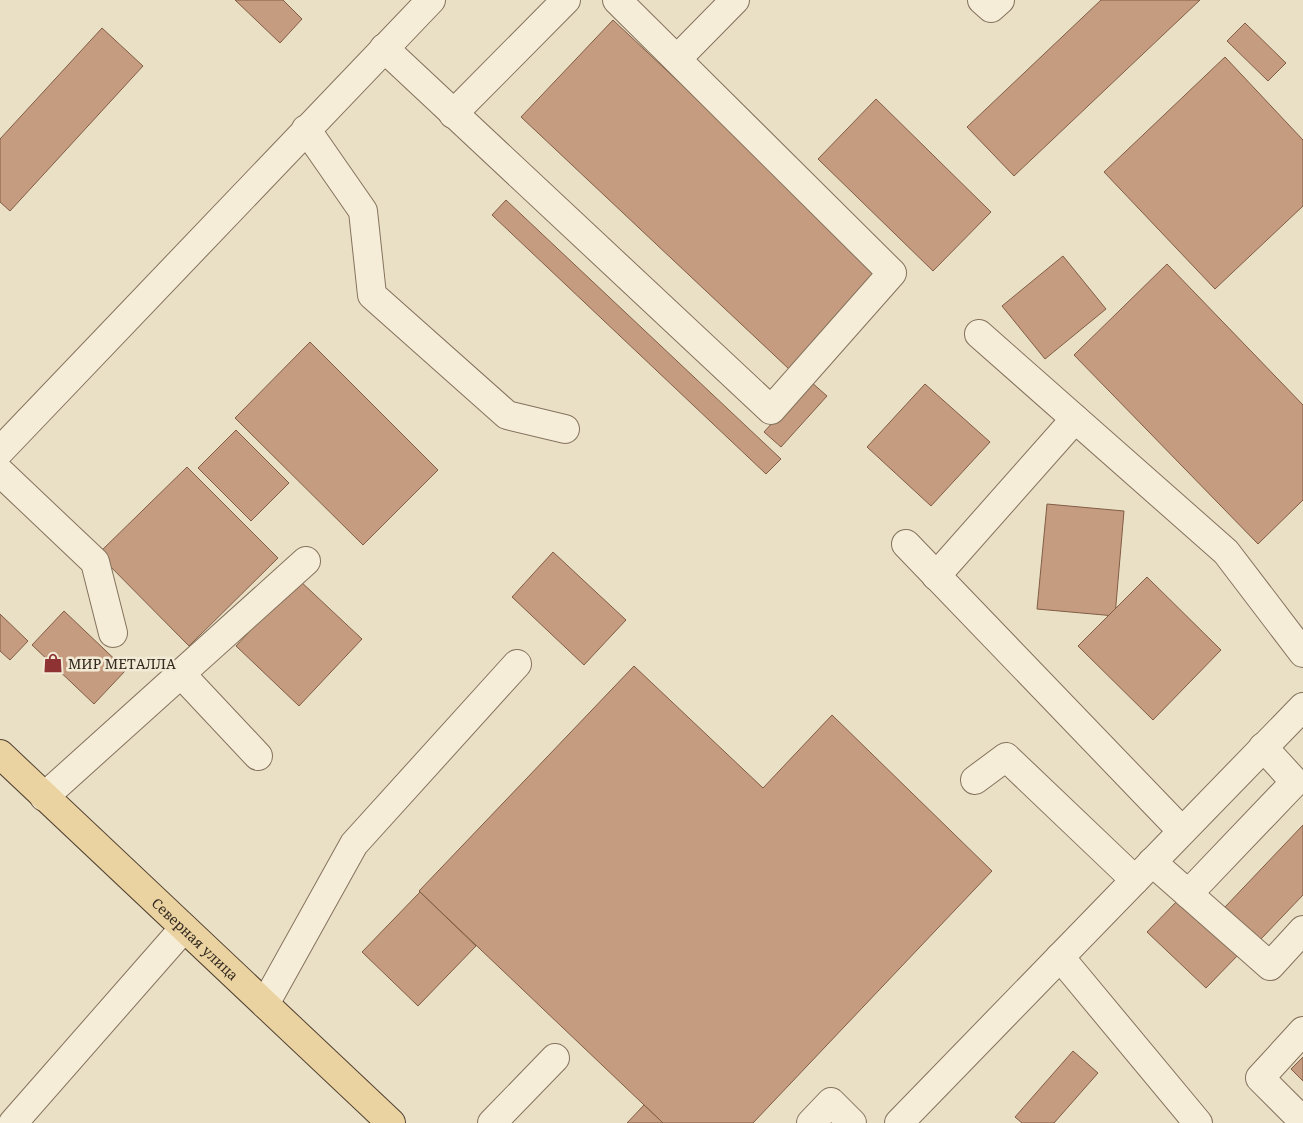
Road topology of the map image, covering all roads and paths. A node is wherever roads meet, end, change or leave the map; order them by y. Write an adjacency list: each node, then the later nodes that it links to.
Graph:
1 (431, 0): 7 (lane)
2 (566, 0): 9 (lane)
3 (617, 0): 8 (lane)
4 (736, 0): 8 (lane)
5 (982, 0): 6 (lane)
6 (1000, 0)
7 (384, 48): 9 (lane); 10 (lane)
8 (677, 59): 9 (lane)
9 (453, 114)
10 (306, 129): 13 (lane); 14 (lane)
11 (979, 334): 12 (lane)
12 (1075, 419): 18 (lane); 20 (lane)
13 (565, 430)
14 (0, 451)
15 (0, 472): 19 (lane)
16 (906, 544): 18 (lane)
17 (306, 561): 22 (lane)
18 (936, 576): 29 (lane)
19 (113, 633)
20 (1303, 653)
21 (517, 664): 35 (lane)
22 (181, 674): 26 (lane); 28 (lane)
23 (1303, 707): 24 (lane)
24 (1263, 748): 29 (lane); 31 (lane)
25 (0, 754): 28 (main road, Северная улица)
26 (258, 756)
27 (974, 780): 30 (lane)
28 (44, 797): 32 (main road, Северная улица)
29 (1182, 831): 30 (lane)
30 (1143, 871): 31 (lane); 34 (lane)
31 (1188, 894): 33 (lane)
32 (184, 928): 35 (main road, Северная улица); 39 (lane)
33 (1303, 930)
34 (1060, 958): 44 (lane); 45 (lane)
35 (265, 1004): 40 (main road, Северная улица)
36 (1303, 1031): 38 (lane)
37 (555, 1058): 41 (lane)
38 (1303, 1121)
39 (13, 1123)
40 (391, 1123)
41 (492, 1123)
42 (811, 1123): 43 (lane)
43 (852, 1123)
44 (899, 1123)
45 (1198, 1123)

